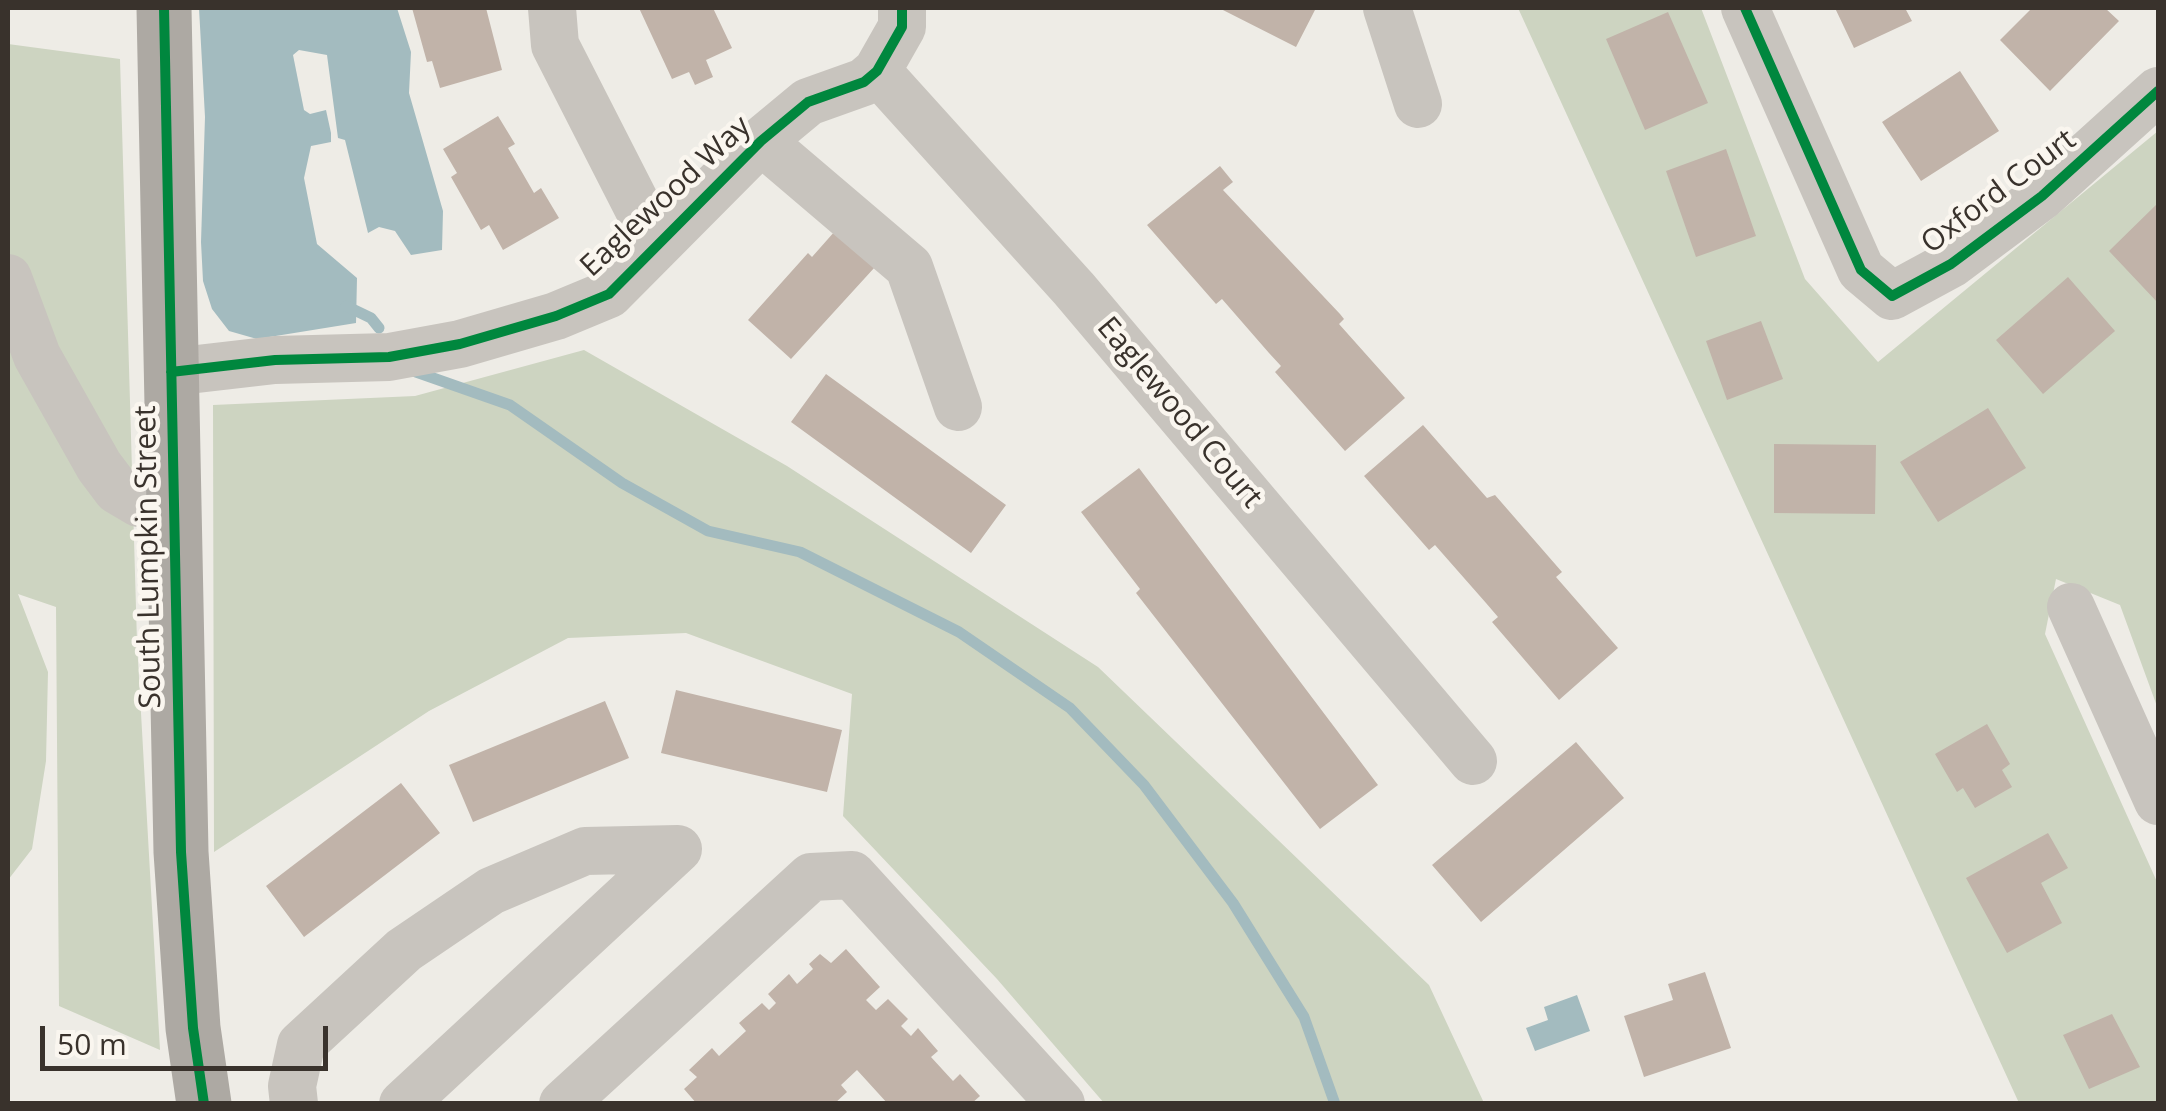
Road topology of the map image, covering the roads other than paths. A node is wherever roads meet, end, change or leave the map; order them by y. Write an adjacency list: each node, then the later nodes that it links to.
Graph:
1 (164, 8): 12 (main road, South Lumpkin Street)
2 (552, 8): 10 (street, Eaglewood Way)
3 (1387, 8): 8 (street)
4 (1745, 8): 7 (street, Oxford Court)
5 (912, 14): 6 (street)
6 (877, 70): 9 (street, Eaglewood Way); 16 (street, Eaglewood Court)
7 (2158, 91)
8 (1418, 104)
9 (761, 142): 10 (street, Eaglewood Way); 13 (street)
10 (656, 242): 12 (street, Eaglewood Way)
11 (8, 278): 14 (street)
12 (171, 372): 14 (main road, South Lumpkin Street)
13 (958, 407)
14 (172, 508): 18 (main road, South Lumpkin Street)
15 (2071, 607): 17 (street)
16 (1473, 761)
17 (2158, 801)
18 (204, 1104)
19 (294, 1104): 20 (street)
20 (403, 1104)
21 (562, 1104): 22 (street)
22 (1061, 1104)

